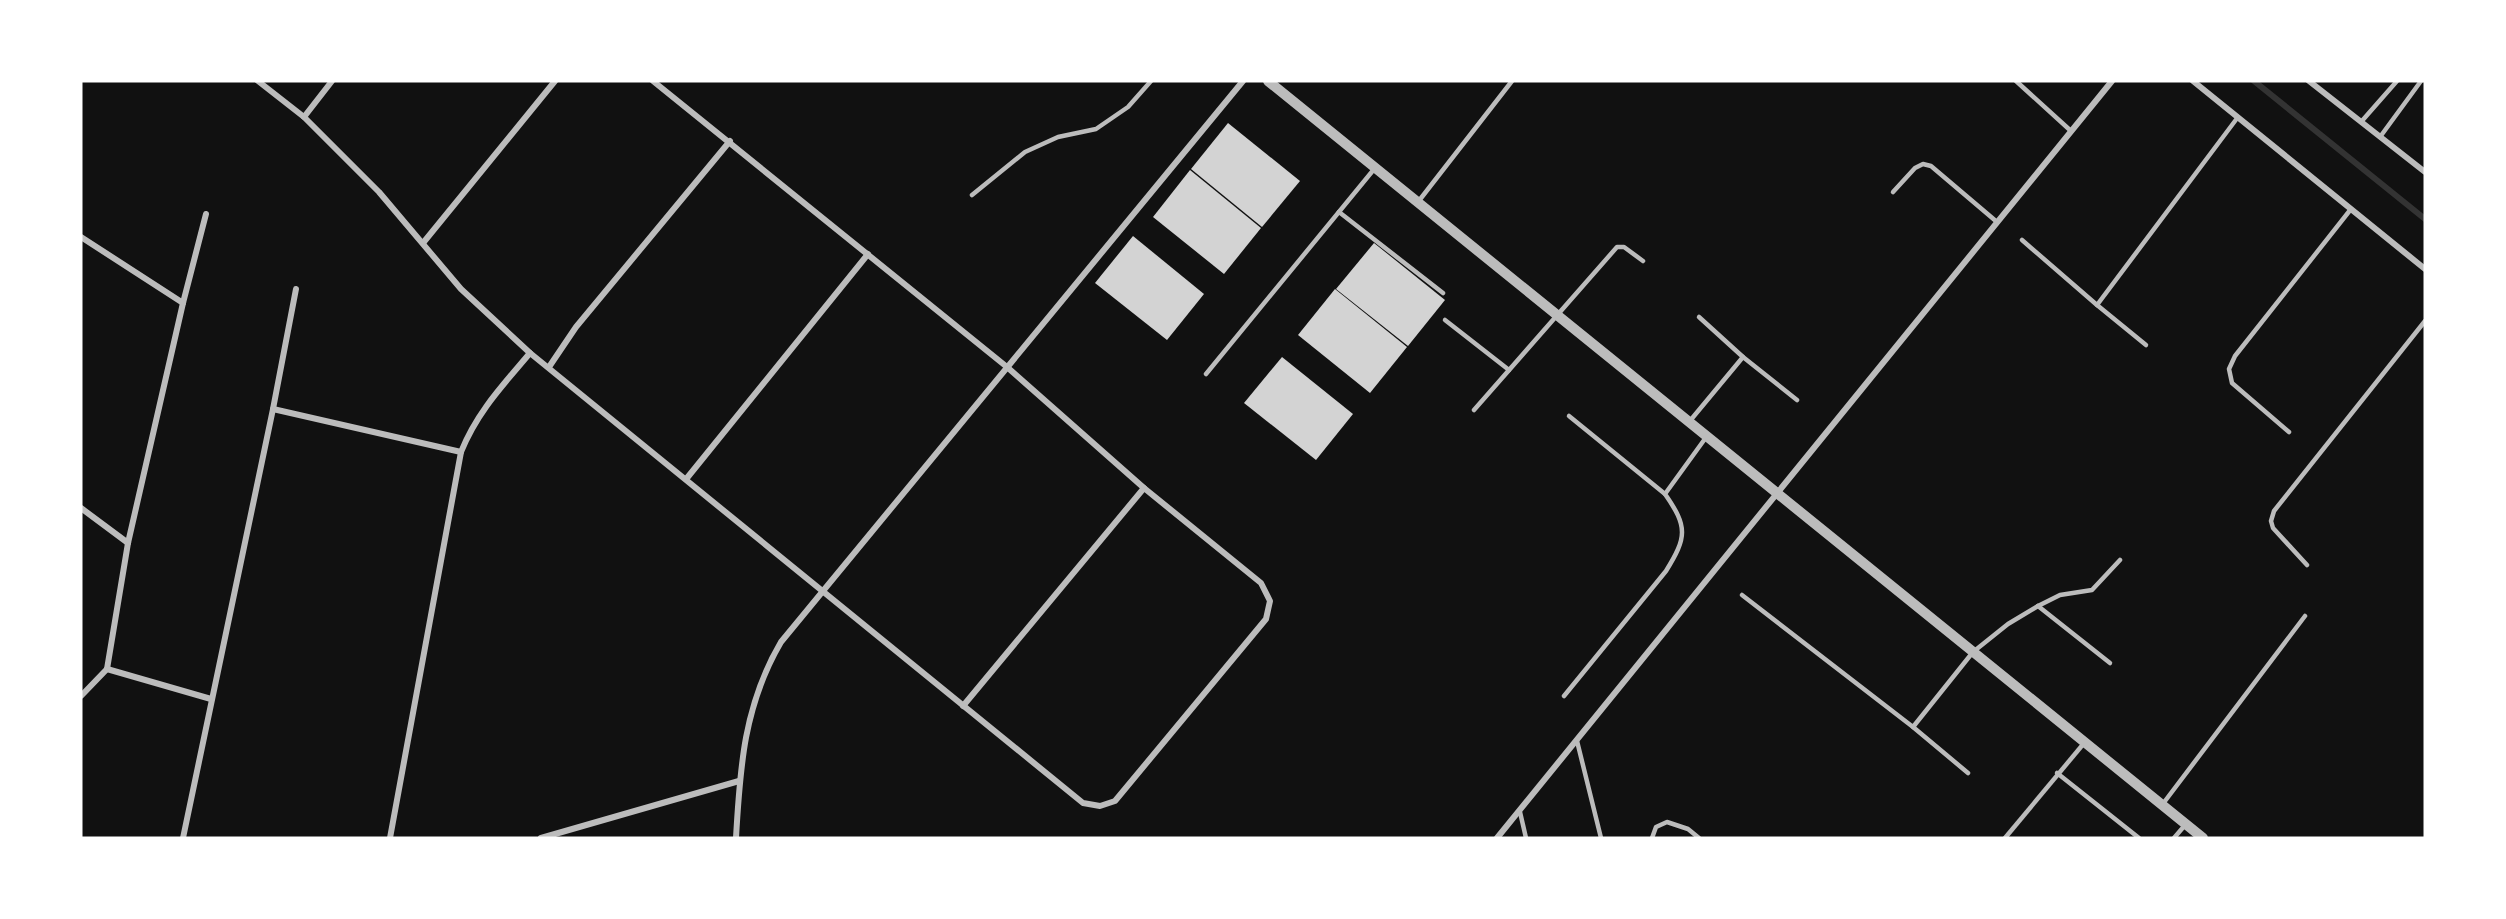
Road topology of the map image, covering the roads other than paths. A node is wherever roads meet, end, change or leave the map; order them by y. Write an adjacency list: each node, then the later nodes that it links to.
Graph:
1 (258, 81): 15 (street)
2 (332, 81): 15 (street)
3 (555, 81): 32 (street)
4 (653, 81): 20 (street)
5 (1151, 81): 24 (lane)
6 (1243, 81): 48 (street)
7 (1268, 81): 21 (street)
8 (1512, 81): 25 (lane)
9 (2016, 81): 18 (lane)
10 (2112, 81): 18 (street)
11 (2193, 81): 16 (street)
12 (2309, 81): 17 (street)
13 (2397, 81): 17 (lane)
14 (2421, 81): 19 (lane)
15 (304, 117): 32 (street)
16 (2238, 117): 26 (street); 39 (lane)
17 (2361, 122): 19 (street)
18 (2071, 131): 29 (street)
19 (2380, 137): 22 (street)
20 (730, 141): 33 (street); 47 (street)
21 (1376, 168): 25 (street); 27 (lane)
22 (2425, 172)
23 (1893, 192): 29 (lane)
24 (972, 195)
25 (1418, 202): 40 (street)
26 (2351, 209): 35 (street); 56 (lane)
27 (1339, 212): 37 (lane); 50 (lane)
28 (206, 214): 38 (street)
29 (1997, 222): 62 (street)
30 (81, 237): 38 (street)
31 (2022, 240): 39 (lane)
32 (423, 243): 45 (street)
33 (868, 254): 48 (street); 59 (street)
34 (1642, 261): 40 (lane)
35 (2425, 269)
36 (296, 289): 52 (street)
37 (1443, 293)
38 (183, 303): 64 (street)
39 (2097, 305): 44 (lane)
40 (1557, 315): 49 (lane); 55 (street)
41 (1699, 317): 46 (lane)
42 (1445, 320): 49 (lane)
43 (2425, 321): 66 (lane)
44 (2146, 345)
45 (530, 353): 47 (street); 58 (street)
46 (1743, 357): 51 (lane); 55 (lane)
47 (549, 367): 59 (street)
48 (1007, 368): 60 (street); 67 (street)
49 (1509, 370): 53 (lane)
50 (1206, 374)
51 (1797, 400)
52 (273, 409): 58 (street); 76 (street)
53 (1474, 410)
54 (1569, 416): 61 (lane)
55 (1689, 422): 57 (street)
56 (2289, 432)
57 (1707, 436): 61 (lane); 62 (street)
58 (461, 452): 88 (street)
59 (687, 478): 67 (street)
60 (1144, 488): 77 (street); 77 (street)
61 (1665, 494): 75 (lane)
62 (1777, 494): 71 (street); 79 (street)
63 (81, 508): 64 (street)
64 (128, 543): 73 (street)
65 (2120, 560): 69 (lane)
66 (2307, 565)
67 (822, 590): 77 (street); 83 (street)
68 (1742, 595): 78 (lane)
69 (2038, 606): 71 (lane); 72 (lane)
70 (2305, 616): 84 (lane)
71 (1973, 652): 78 (lane); 80 (street)
72 (2110, 663)
73 (107, 669): 74 (street); 76 (street)
74 (81, 696)
75 (1564, 696)
76 (211, 699): 87 (street)
77 (963, 706)
78 (1914, 727): 81 (lane)
79 (1577, 741): 85 (street); 93 (lane)
80 (2085, 742): 82 (lane); 84 (street)
81 (1968, 772)
82 (2057, 773): 96 (lane); 97 (lane)
83 (739, 781): 89 (street); 90 (street)
84 (2162, 805): 86 (street)
85 (1520, 812): 91 (street); 92 (lane)
86 (2186, 824): 98 (lane); 99 (street)
87 (183, 838)
88 (390, 838)
89 (541, 838)
90 (736, 838)
91 (1497, 838)
92 (1526, 838)
93 (1601, 838)
94 (1652, 838): 95 (lane)
95 (1699, 838)
96 (2004, 838)
97 (2139, 838)
98 (2174, 838)
99 (2203, 838)

